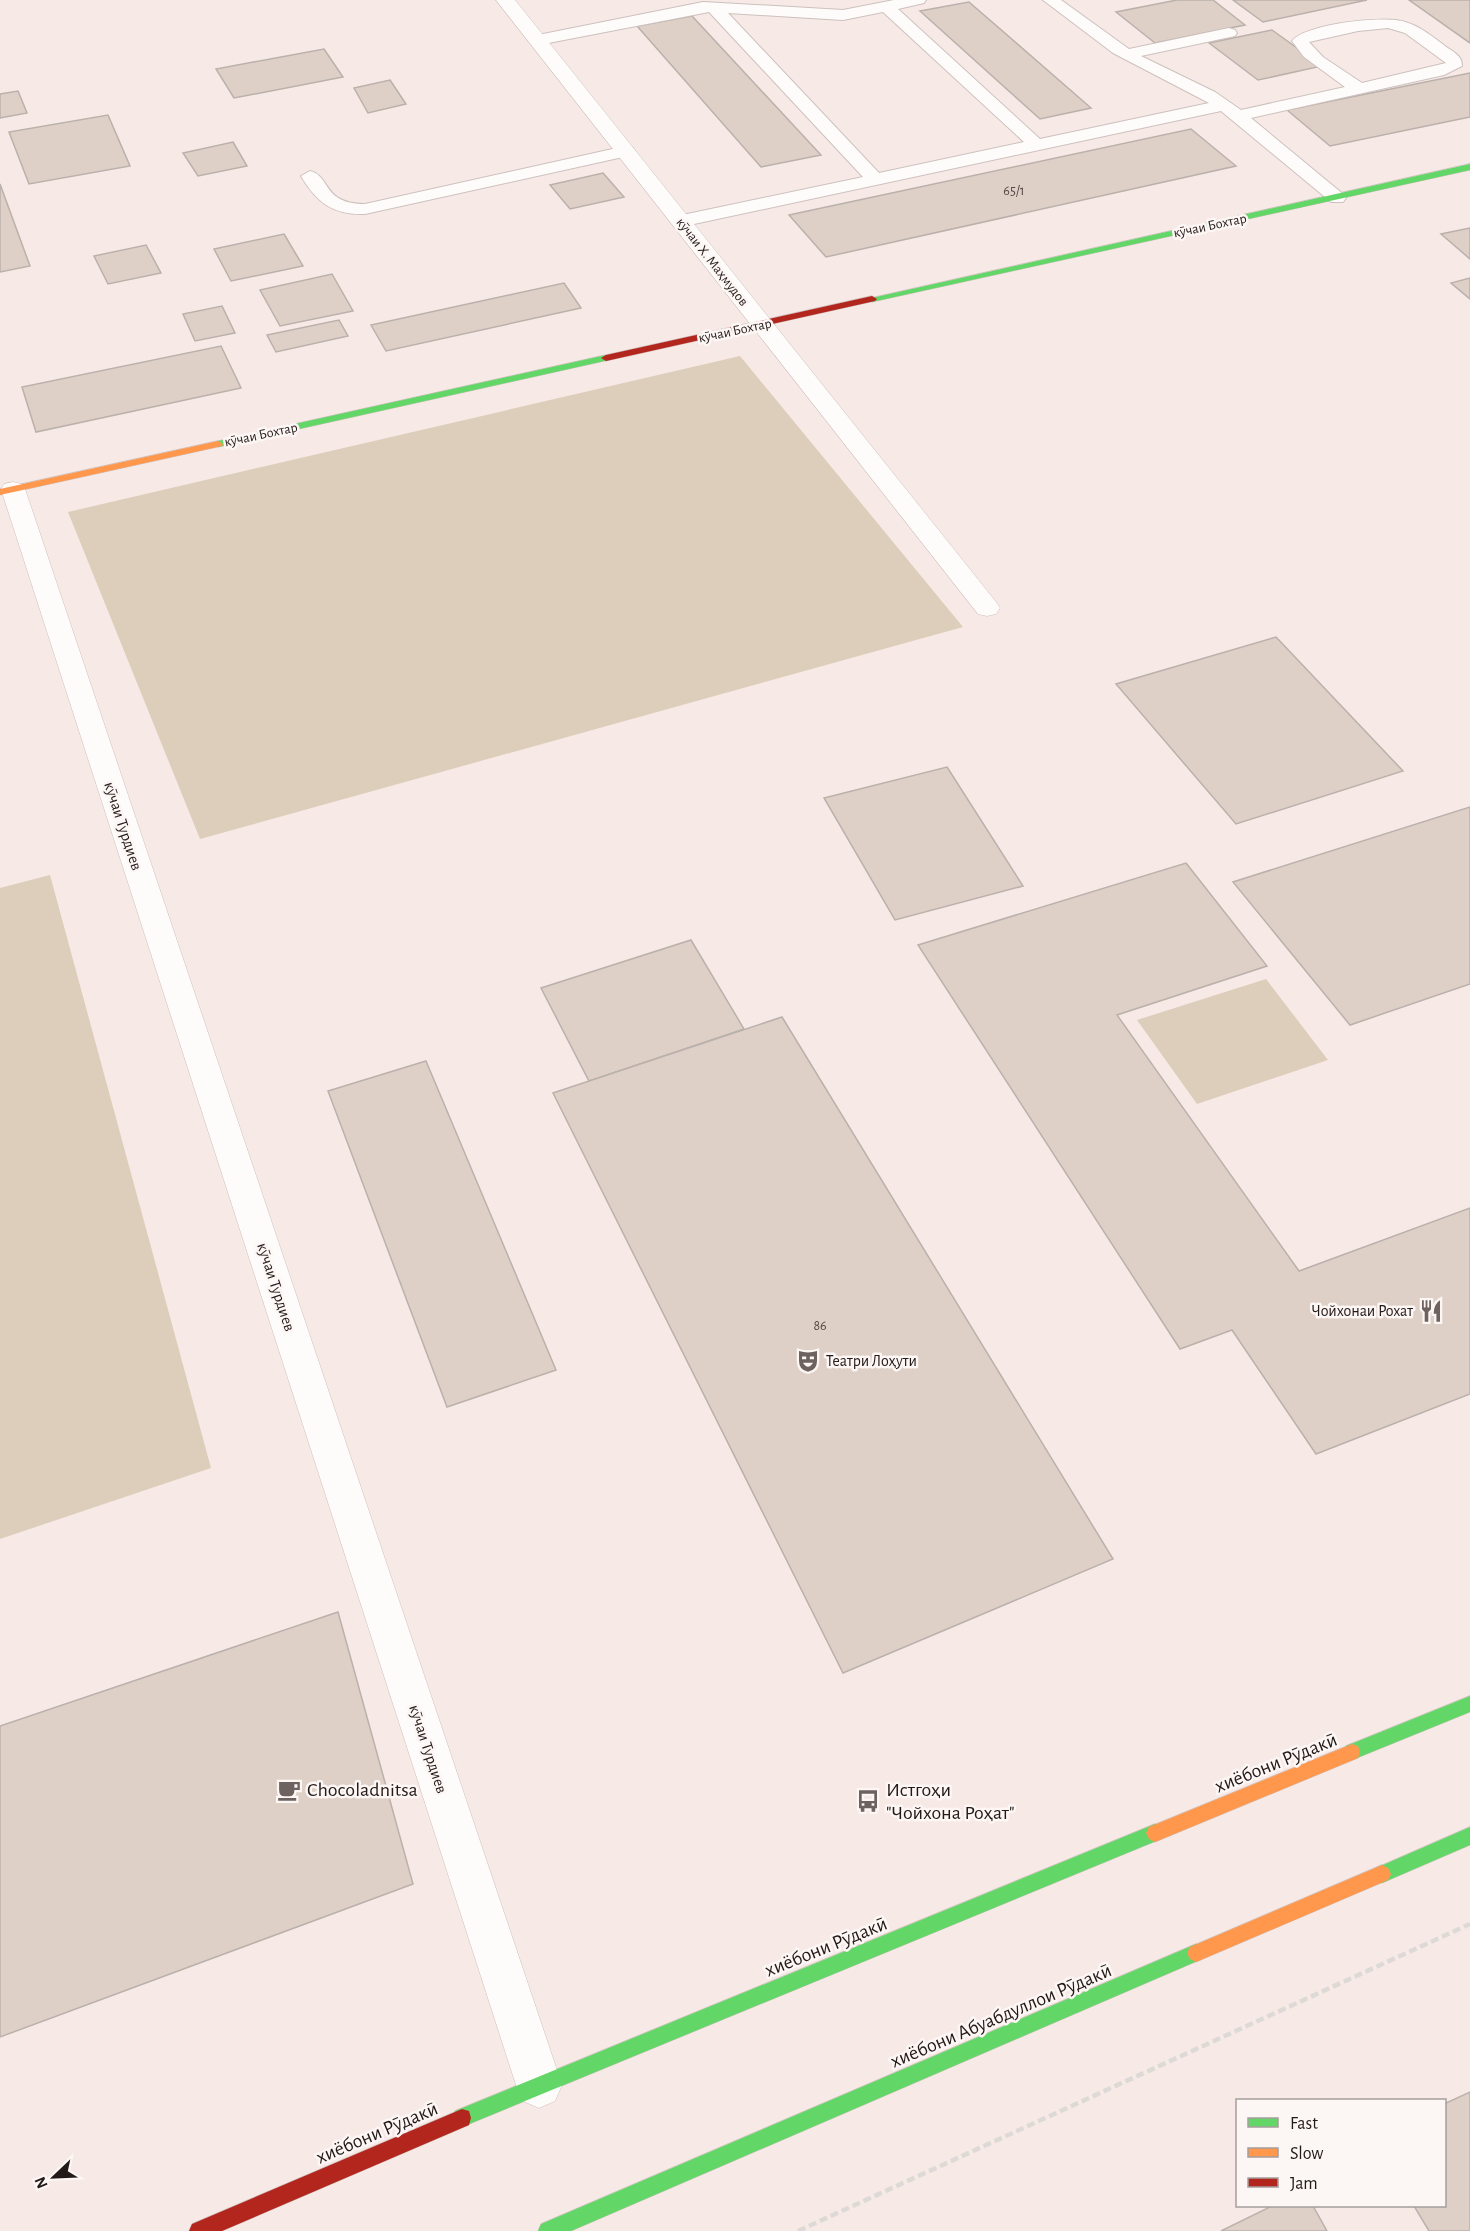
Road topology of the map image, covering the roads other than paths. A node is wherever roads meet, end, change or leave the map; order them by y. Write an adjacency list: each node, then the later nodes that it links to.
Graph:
1 (505, 0): 7 (street, кӯчаи Х. Маҳмудов)
2 (918, 0): 5 (lane)
3 (1051, 0): 8 (lane)
4 (713, 7): 5 (lane); 7 (lane); 15 (lane)
5 (887, 7): 11 (lane)
6 (1230, 33): 8 (lane)
7 (538, 40): 12 (street, кӯчаи Х. Маҳмудов)
8 (1128, 54): 10 (lane)
9 (1359, 89): 9 (lane); 10 (lane)
10 (1231, 110): 11 (lane); 16 (lane)
11 (1038, 146): 15 (lane)
12 (626, 151): 14 (lane); 17 (street, кӯчаи Х. Маҳмудов)
13 (1470, 167): 16 (main road, кӯчаи Бохтар)
14 (310, 176)
15 (876, 180): 17 (lane)
16 (1338, 198): 18 (main road, кӯчаи Бохтар)
17 (680, 221): 18 (street, кӯчаи Х. Маҳмудов)
18 (761, 325): 19 (main road, кӯчаи Бохтар); 20 (street, кӯчаи Х. Маҳмудов)
19 (6, 491): 23 (street, кӯчаи Турдиев)
20 (987, 608)
21 (1470, 1704): 23 (main road, хиёбони Рӯдакӣ)
22 (1470, 1836): 25 (main road, хиёбони Абуабдуллои Рӯдакӣ)
23 (539, 2085): 24 (main road, хиёбони Рӯдакӣ)
24 (199, 2231)
25 (548, 2231)

